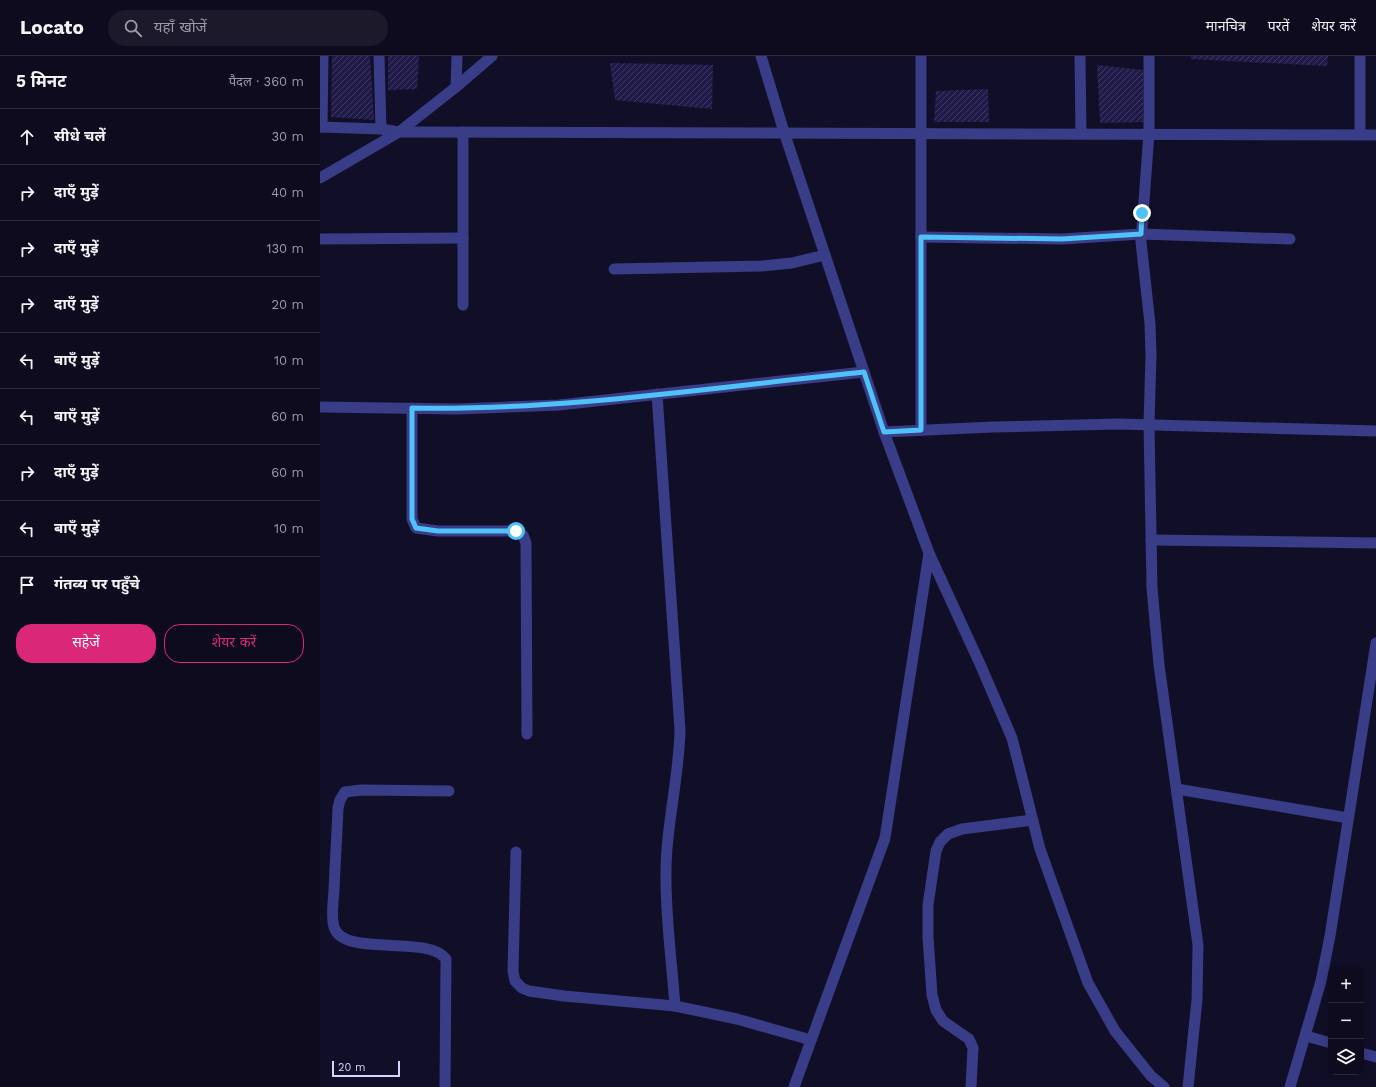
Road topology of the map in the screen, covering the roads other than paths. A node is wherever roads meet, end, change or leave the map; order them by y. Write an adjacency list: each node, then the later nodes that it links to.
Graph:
1 (323, 56): 11 (street)
2 (379, 56): 12 (street)
3 (457, 56): 10 (street)
4 (492, 56): 10 (street)
5 (761, 56): 15 (street)
6 (921, 56): 16 (street)
7 (1080, 56): 17 (street)
8 (1149, 56): 18 (street)
9 (1360, 56): 19 (street)
10 (456, 87): 13 (street)
11 (321, 127): 12 (street)
12 (381, 129): 13 (street)
13 (400, 132): 14 (street); 21 (street)
14 (463, 132): 15 (street); 24 (street)
15 (784, 132): 16 (street); 27 (street)
16 (921, 133): 17 (street); 23 (street)
17 (1081, 133): 18 (street)
18 (1149, 133): 19 (street); 22 (street)
19 (1360, 134): 20 (street)
20 (1376, 135)
21 (320, 178)
22 (1141, 234): 23 (street); 26 (street); 34 (street)
23 (921, 237): 35 (street)
24 (463, 238): 25 (street); 29 (street)
25 (320, 239)
26 (1290, 239)
27 (825, 255): 28 (street); 30 (street)
28 (614, 269)
29 (463, 306)
30 (864, 372): 31 (street); 36 (street)
31 (657, 394): 33 (street); 49 (street)
32 (320, 407): 33 (street)
33 (412, 408): 43 (street)
34 (1149, 424): 35 (street); 37 (street); 38 (street)
35 (921, 430): 36 (street)
36 (884, 432): 40 (street)
37 (1376, 432)
38 (1151, 540): 39 (street); 44 (street)
39 (1376, 543)
40 (929, 553): 47 (street); 51 (street)
41 (1376, 643): 42 (street)
42 (1372, 708): 46 (street)
43 (527, 734)
44 (1177, 789): 46 (street); 59 (street)
45 (449, 791): 55 (street)
46 (1348, 818): 50 (street)
47 (1033, 820): 57 (street); 58 (street)
48 (516, 852): 49 (street)
49 (675, 1006): 51 (street)
50 (1306, 1036): 52 (street); 60 (street)
51 (811, 1040): 56 (street)
52 (1328, 1042)
53 (1364, 1053): 54 (street)
54 (1376, 1057)
55 (445, 1087)
56 (794, 1087)
57 (971, 1087)
58 (1164, 1087)
59 (1188, 1087)
60 (1290, 1087)

